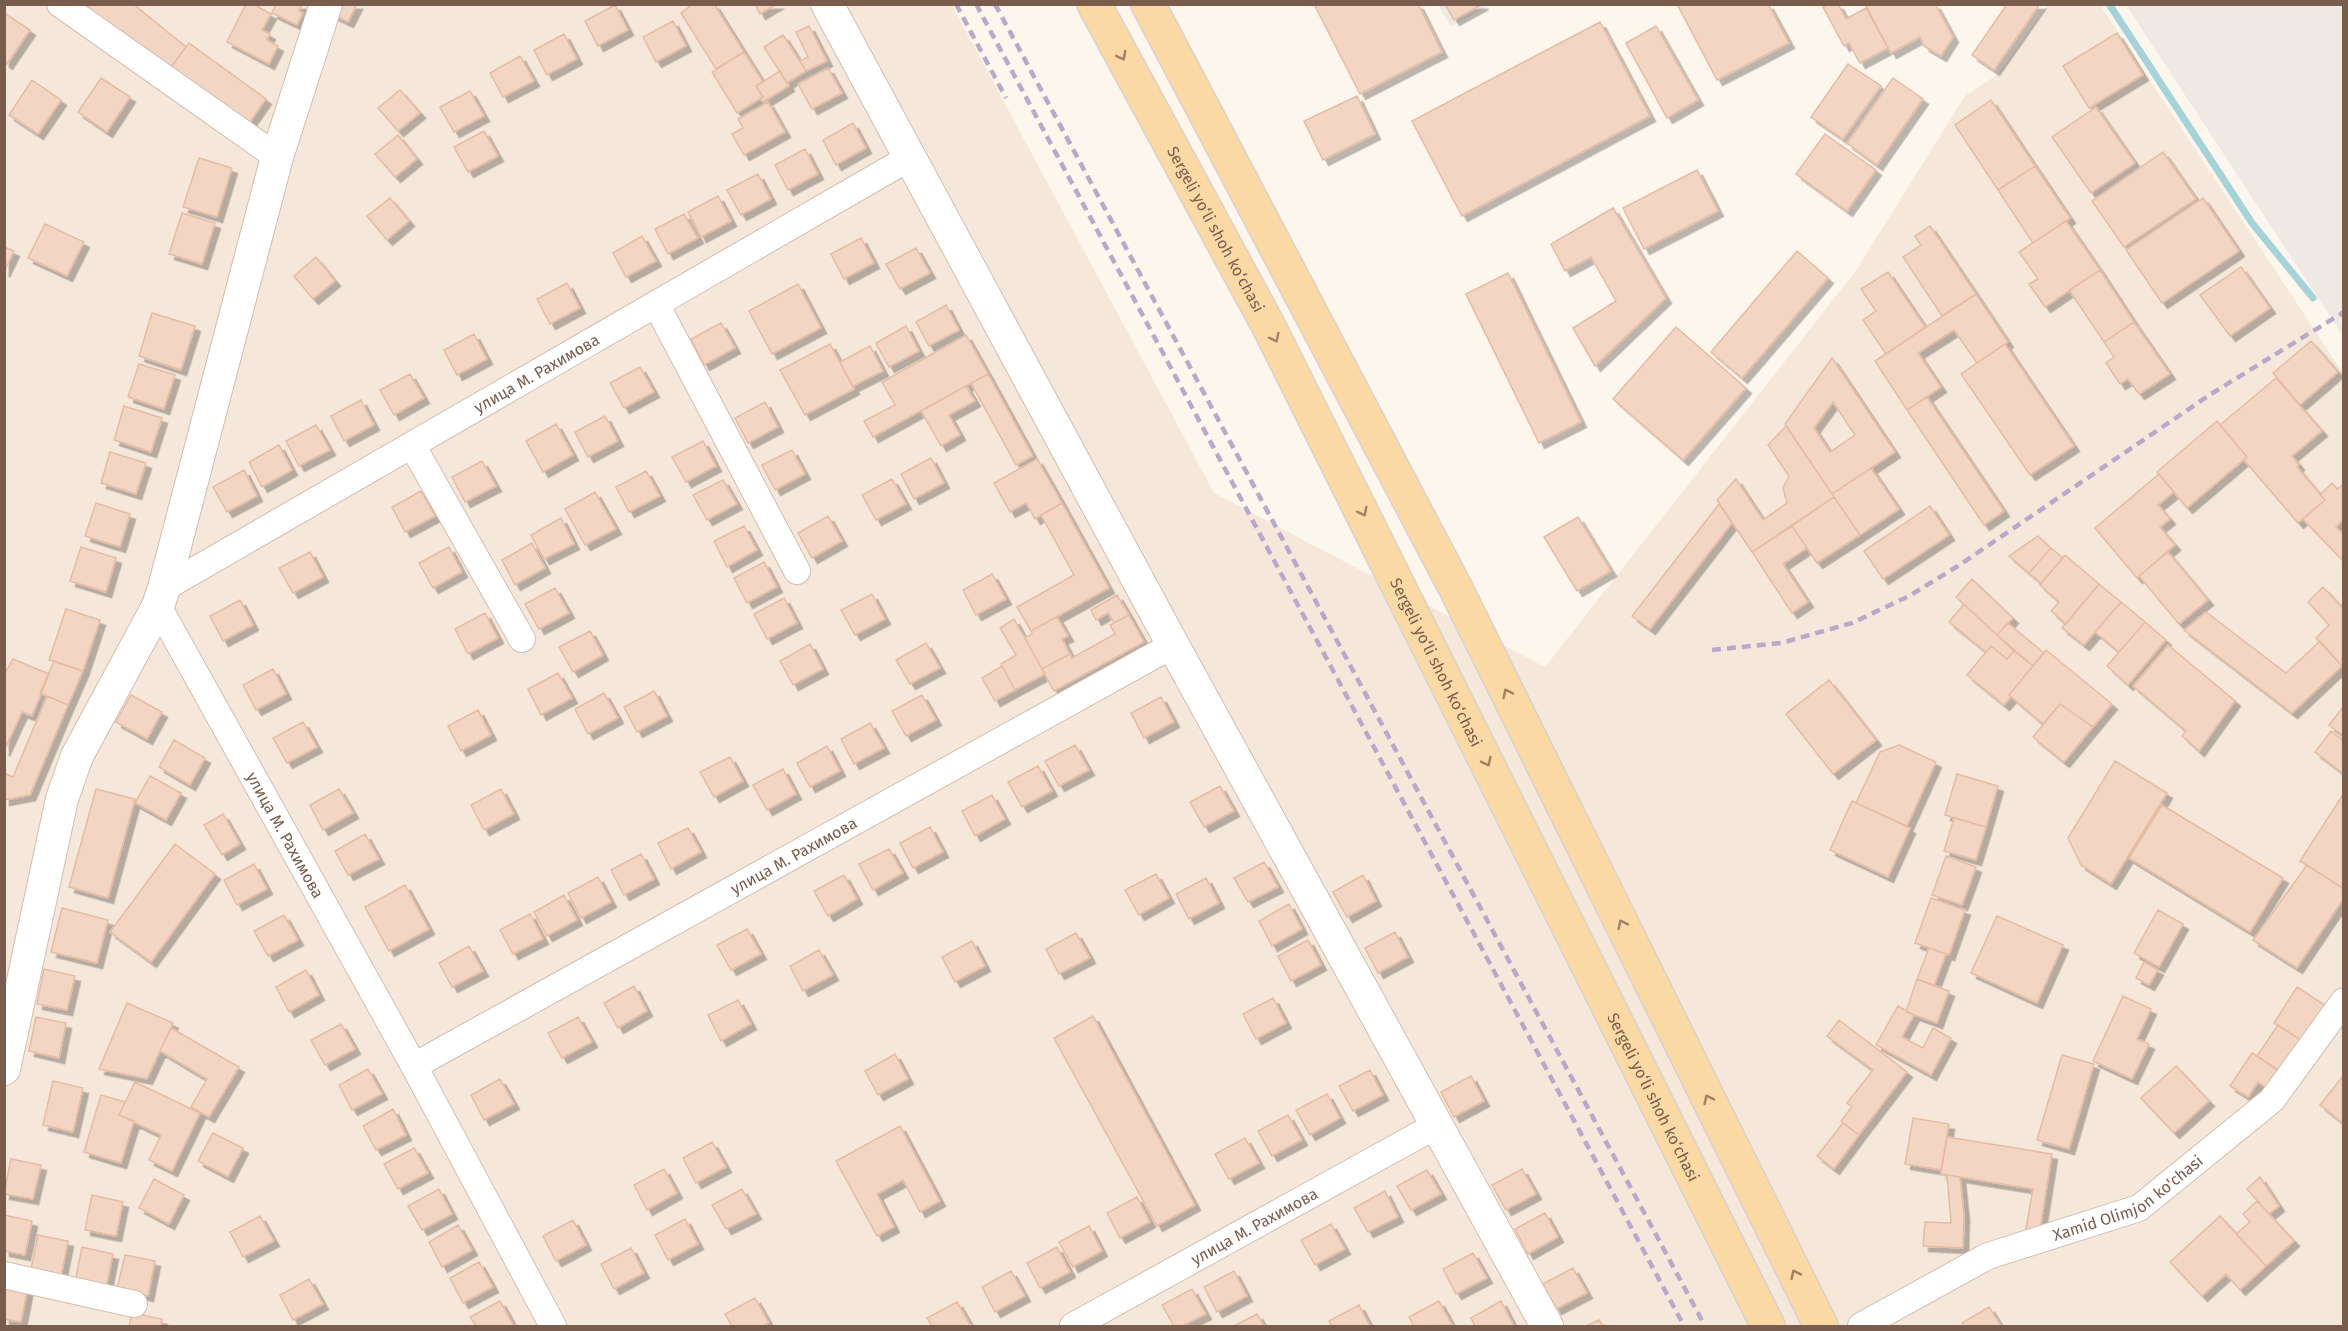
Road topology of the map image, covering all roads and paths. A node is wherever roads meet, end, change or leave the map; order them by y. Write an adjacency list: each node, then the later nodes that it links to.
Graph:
1 (60, 4): 6 (street)
2 (326, 4): 6 (street)
3 (827, 4): 7 (street)
4 (1094, 4): 23 (main road, Sergeli yo‘li shoh ko‘chasi, one-way to 23)
5 (1148, 4): 24 (main road, one-way to 5)
6 (277, 157): 11 (street)
7 (909, 158): 8 (street, улица М. Рахимова); 13 (street)
8 (656, 304): 9 (street, улица М. Рахимова); 10 (street)
9 (412, 445): 11 (street, улица М. Рахимова); 12 (street)
10 (797, 571)
11 (161, 597): 15 (street, улица М. Рахимова); 16 (street)
12 (522, 639)
13 (1173, 645): 15 (street, улица М. Рахимова); 17 (street)
14 (2343, 1001): 25 (street, Xamid Olimjon ko'chasi)
15 (414, 1066): 20 (street, улица М. Рахимова)
16 (4, 1069)
17 (1437, 1125): 21 (street, улица М. Рахимова); 22 (street)
18 (4, 1275): 19 (street)
19 (134, 1304)
20 (553, 1326)
21 (1073, 1326)
22 (1547, 1326)
23 (1768, 1326)
24 (1821, 1326)
25 (1861, 1326)

